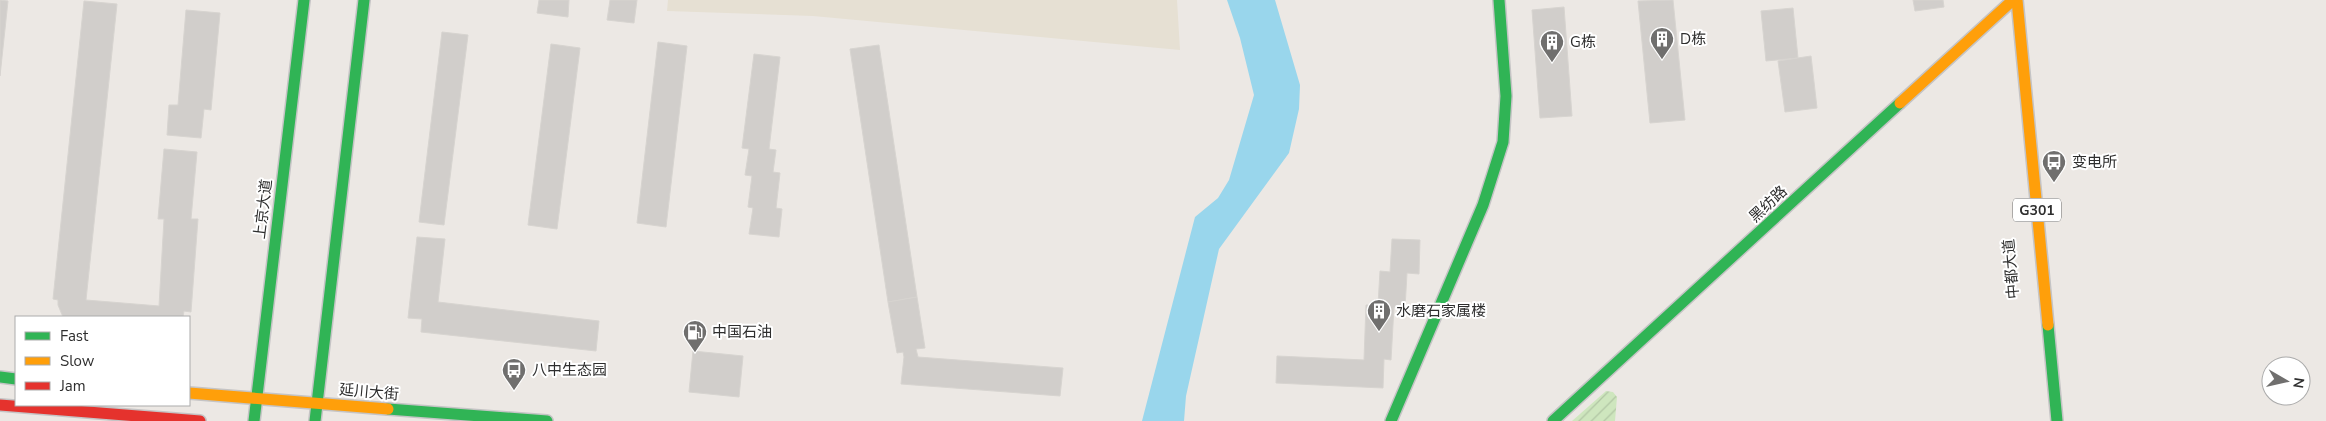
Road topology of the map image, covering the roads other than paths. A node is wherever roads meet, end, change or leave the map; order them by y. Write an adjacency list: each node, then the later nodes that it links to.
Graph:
1 (304, 0): 10 (main road, 上京大道)
2 (364, 0): 11 (main road)
3 (1499, 0): 17 (main road)
4 (2015, 0): 5 (main road, 中都大道 / G301); 19 (main road, 中都大道 / G301)
5 (2003, 8): 6 (main road); 18 (main road, 黑纺路)
6 (2004, 28)
7 (0, 377): 8 (main road)
8 (15, 379)
9 (190, 392): 10 (main road, 延川大街)
10 (256, 398): 11 (main road, 延川大街); 14 (main road, 上京大道)
11 (317, 403): 15 (main road); 16 (main road, 延川大街)
12 (0, 405): 13 (main road)
13 (200, 421)
14 (254, 421)
15 (315, 421)
16 (546, 421)
17 (1391, 421)
18 (1553, 421)
19 (2058, 421)

